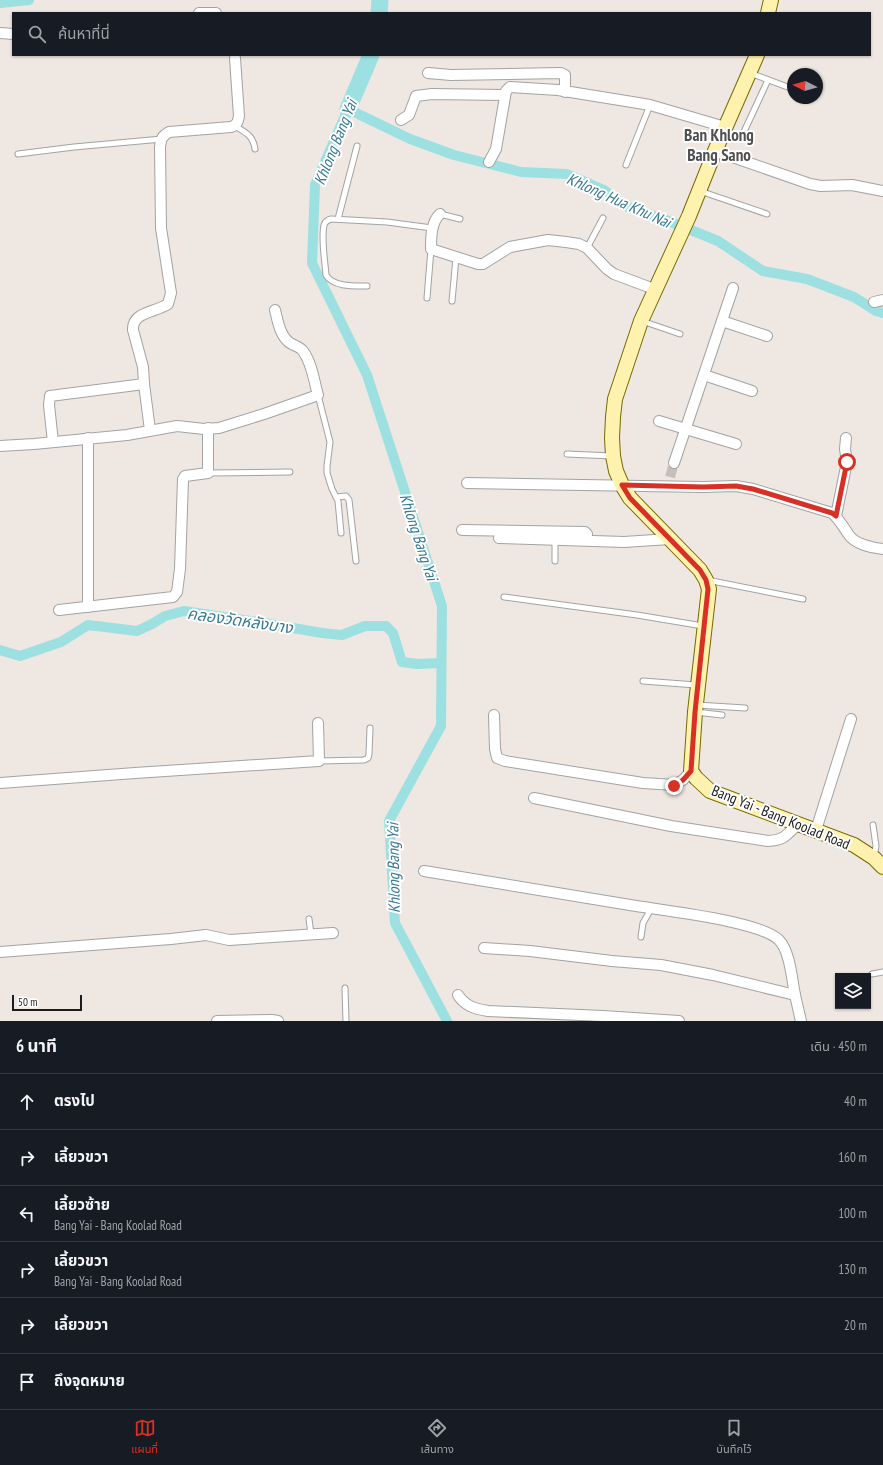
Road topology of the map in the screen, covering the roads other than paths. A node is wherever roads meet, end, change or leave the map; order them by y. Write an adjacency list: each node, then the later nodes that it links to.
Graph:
1 (771, 0): 2 (street)
2 (768, 12)
3 (0, 33): 4 (street)
4 (12, 34)
5 (757, 56): 8 (street)
6 (236, 58): 15 (street)
7 (428, 73): 11 (street)
8 (750, 73): 9 (lane); 16 (street)
9 (768, 80): 10 (lane); 17 (lane)
10 (787, 87)
11 (565, 92): 12 (street); 13 (street)
12 (505, 95): 14 (street); 23 (street)
13 (650, 106): 16 (street); 24 (lane)
14 (401, 120)
15 (235, 126): 18 (street); 20 (lane)
16 (725, 127): 21 (street)
17 (742, 136)
18 (162, 138): 22 (lane); 47 (street)
19 (357, 146): 31 (lane)
20 (255, 148)
21 (715, 151): 25 (street); 26 (street)
22 (18, 154)
23 (489, 162)
24 (626, 165)
25 (699, 191): 28 (lane); 38 (street)
26 (883, 191)
27 (440, 214): 30 (lane); 32 (street)
28 (767, 214)
29 (603, 218): 33 (lane)
30 (460, 219)
31 (338, 220): 32 (lane); 36 (lane)
32 (432, 228): 34 (street)
33 (587, 248): 35 (street); 38 (street)
34 (431, 249): 35 (street); 39 (lane)
35 (456, 258): 40 (lane)
36 (367, 286)
37 (733, 288): 43 (street)
38 (654, 290): 42 (street)
39 (427, 298)
40 (452, 300)
41 (275, 310): 49 (street)
42 (641, 320): 44 (lane); 60 (street)
43 (722, 321): 45 (street); 46 (street)
44 (680, 334)
45 (767, 336)
46 (704, 375): 48 (street); 52 (street)
47 (144, 384): 53 (street); 56 (street)
48 (752, 391)
49 (318, 395): 51 (street); 66 (lane)
50 (658, 421): 52 (street)
51 (208, 428): 53 (street); 63 (street)
52 (686, 429): 57 (street); 61 (street)
53 (150, 430): 54 (street)
54 (88, 438): 56 (street); 80 (street)
55 (846, 438): 67 (street)
56 (53, 442): 58 (street)
57 (736, 444)
58 (0, 446)
59 (567, 454): 60 (lane)
60 (613, 456): 65 (street)
61 (674, 463)
62 (290, 472): 63 (lane)
63 (208, 473): 80 (street)
64 (467, 483): 65 (street)
65 (622, 485): 67 (street); 72 (street)
66 (336, 497): 69 (lane); 75 (lane)
67 (836, 516): 74 (street)
68 (462, 530): 73 (street)
69 (341, 533)
70 (499, 538): 71 (street)
71 (555, 539): 73 (street); 76 (lane)
72 (670, 539): 73 (street); 77 (street)
73 (587, 540)
74 (882, 546)
75 (356, 561)
76 (555, 561)
77 (706, 580): 79 (lane); 82 (street)
78 (504, 596): 82 (lane)
79 (803, 599)
80 (88, 607): 81 (street)
81 (58, 610)
82 (704, 627): 84 (street)
83 (644, 681): 84 (lane)
84 (698, 685): 85 (street)
85 (696, 708): 86 (lane); 88 (lane); 93 (street)
86 (745, 708)
87 (494, 714): 93 (street)
88 (722, 715)
89 (851, 719): 98 (street)
90 (318, 723): 92 (street)
91 (370, 728): 92 (lane)
92 (319, 761): 94 (street)
93 (691, 771): 96 (street, Bang Yai - Bang Koolad Road)
94 (0, 783)
95 (534, 798): 96 (street)
96 (798, 824): 98 (street, Bang Yai - Bang Koolad Road)
97 (873, 825): 99 (lane)
98 (816, 830): 99 (street, Bang Yai - Bang Koolad Road)
99 (878, 863)
100 (424, 871): 101 (street)
101 (651, 909): 105 (lane); 112 (street)
102 (309, 919): 104 (lane)
103 (333, 933): 104 (street)
104 (311, 934): 107 (street)
105 (641, 938)
106 (484, 948): 112 (street)
107 (0, 952)
108 (883, 972): 109 (lane)
109 (872, 974)
110 (345, 988): 115 (lane)
111 (458, 995): 116 (street)
112 (795, 995): 117 (street)
113 (217, 1021): 114 (street)
114 (278, 1021)
115 (346, 1021)
116 (679, 1021)
117 (801, 1021)

